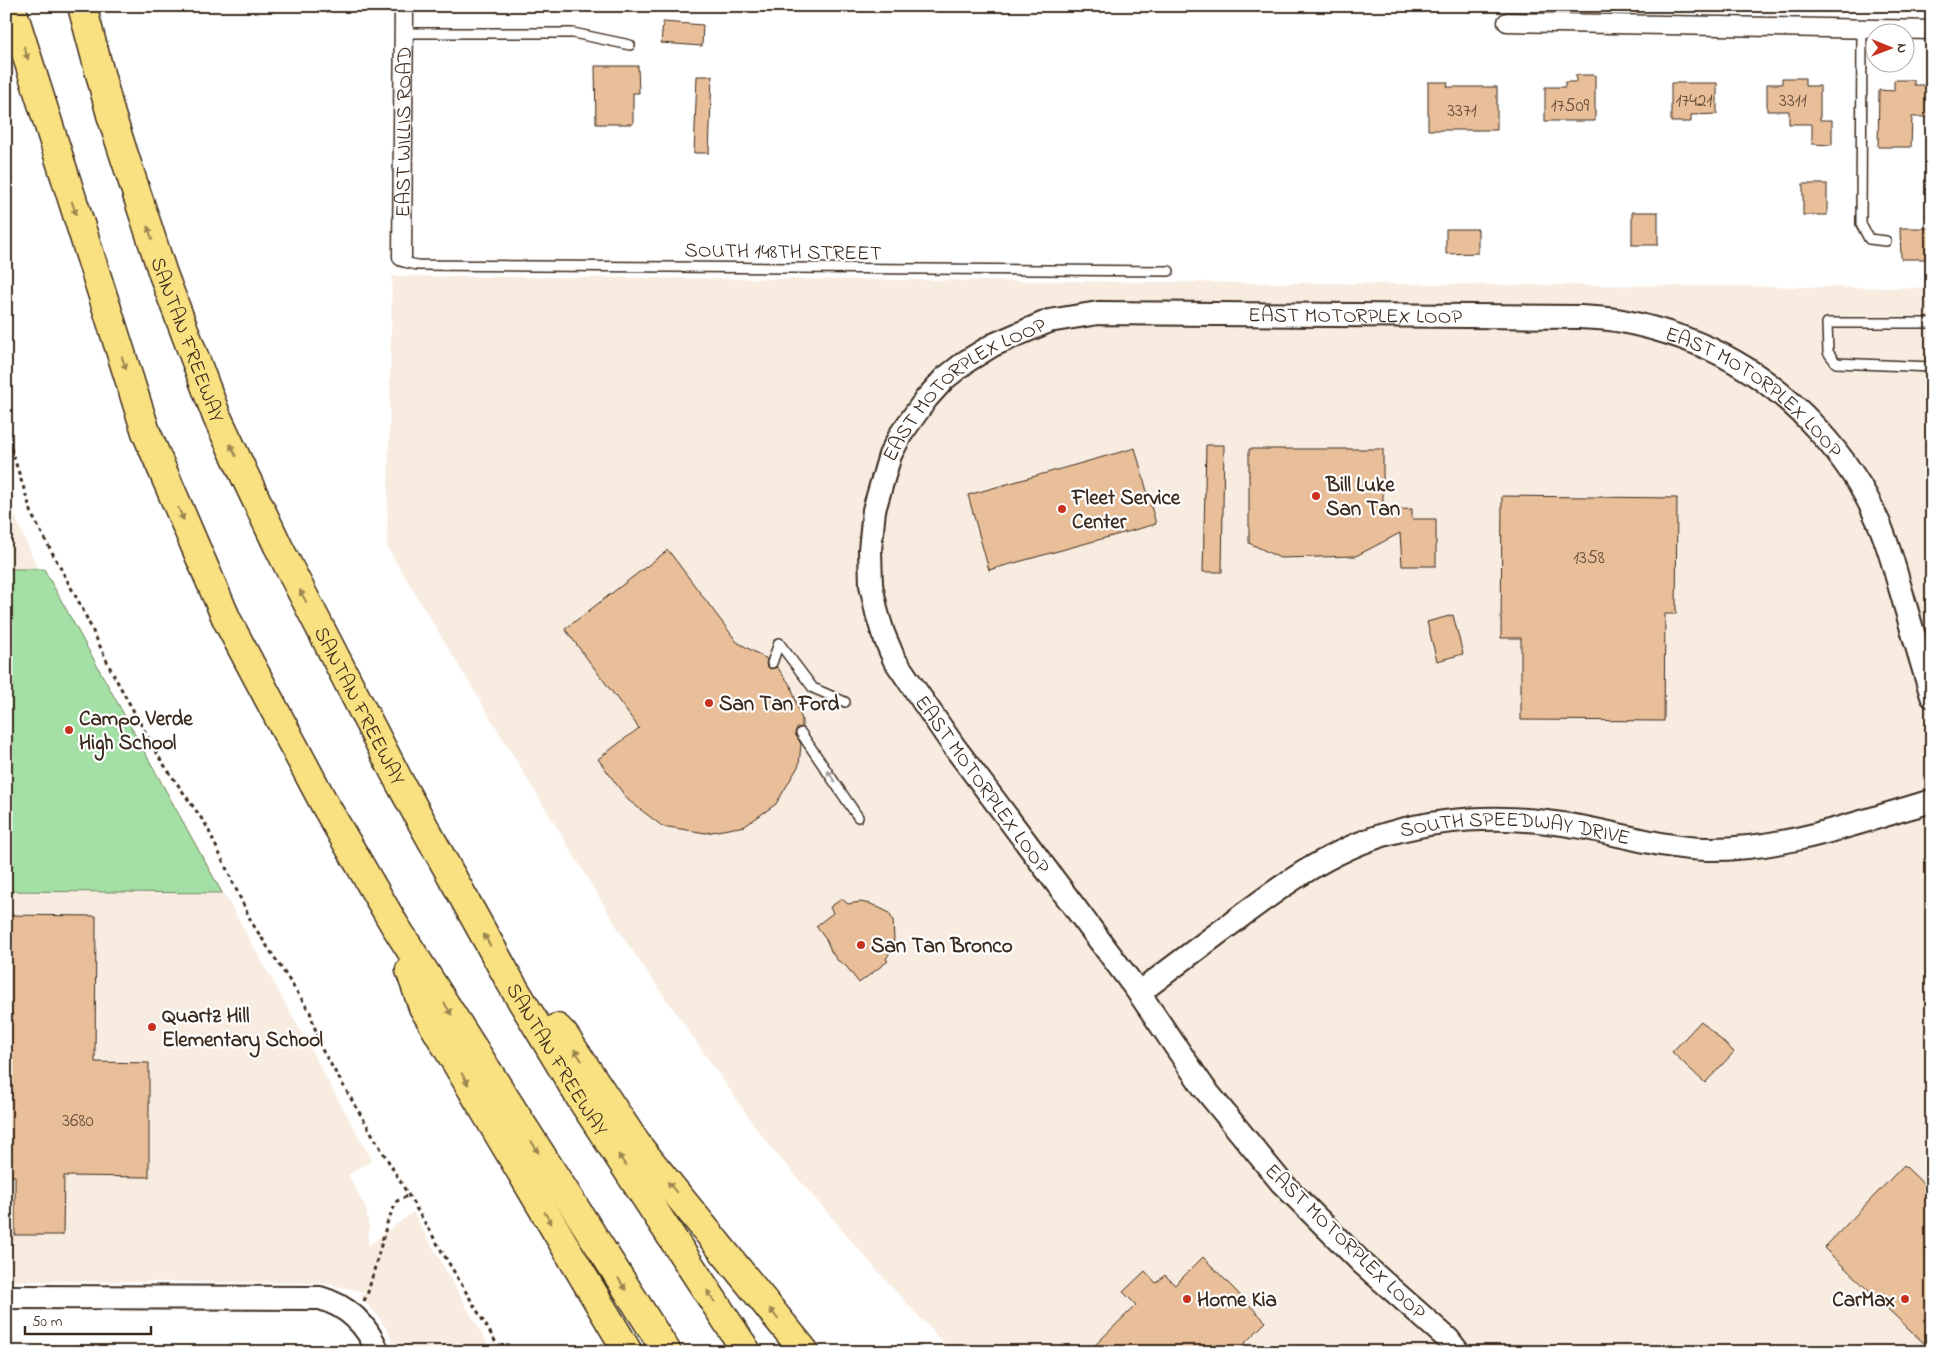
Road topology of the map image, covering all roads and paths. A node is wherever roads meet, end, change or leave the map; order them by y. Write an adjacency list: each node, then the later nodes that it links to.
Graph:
1 (11, 6): 23 (highway, one-way to 23)
2 (82, 6): 24 (highway, SANTAN FREEWAY, one-way to 2)
3 (404, 6): 7 (street, EAST WILLIS ROAD)
4 (1507, 22): 5 (street)
5 (1862, 29): 6 (street); 9 (lane)
6 (1932, 30)
7 (403, 34): 8 (lane); 10 (street, EAST WILLIS ROAD)
8 (630, 45)
9 (1886, 242)
10 (402, 257): 11 (lane, SOUTH 148TH STREET)
11 (1169, 271)
12 (1932, 323): 14 (lane)
13 (1932, 357): 14 (lane)
14 (1932, 367): 16 (lane)
15 (6, 433): 26 (path)
16 (1932, 471)
17 (772, 663): 19 (lane)
18 (1932, 696): 25 (street, EAST MOTORPLEX LOOP)
19 (845, 702)
20 (802, 732): 22 (lane, one-way to 20)
21 (1932, 801): 25 (street, SOUTH SPEEDWAY DRIVE)
22 (858, 817)
23 (394, 924): 31 (highway, one-way to 31); 32 (highway, one-way to 32)
24 (511, 983): 33 (highway, SANTAN FREEWAY, one-way to 24); 34 (highway, one-way to 24)
25 (1139, 993): 35 (street, EAST MOTORPLEX LOOP)
26 (409, 1195): 28 (path); 30 (path)
27 (6, 1297): 28 (street)
28 (357, 1318): 29 (street)
29 (378, 1352)
30 (500, 1352)
31 (628, 1352)
32 (667, 1352)
33 (747, 1352)
34 (805, 1352)
35 (1458, 1352)

